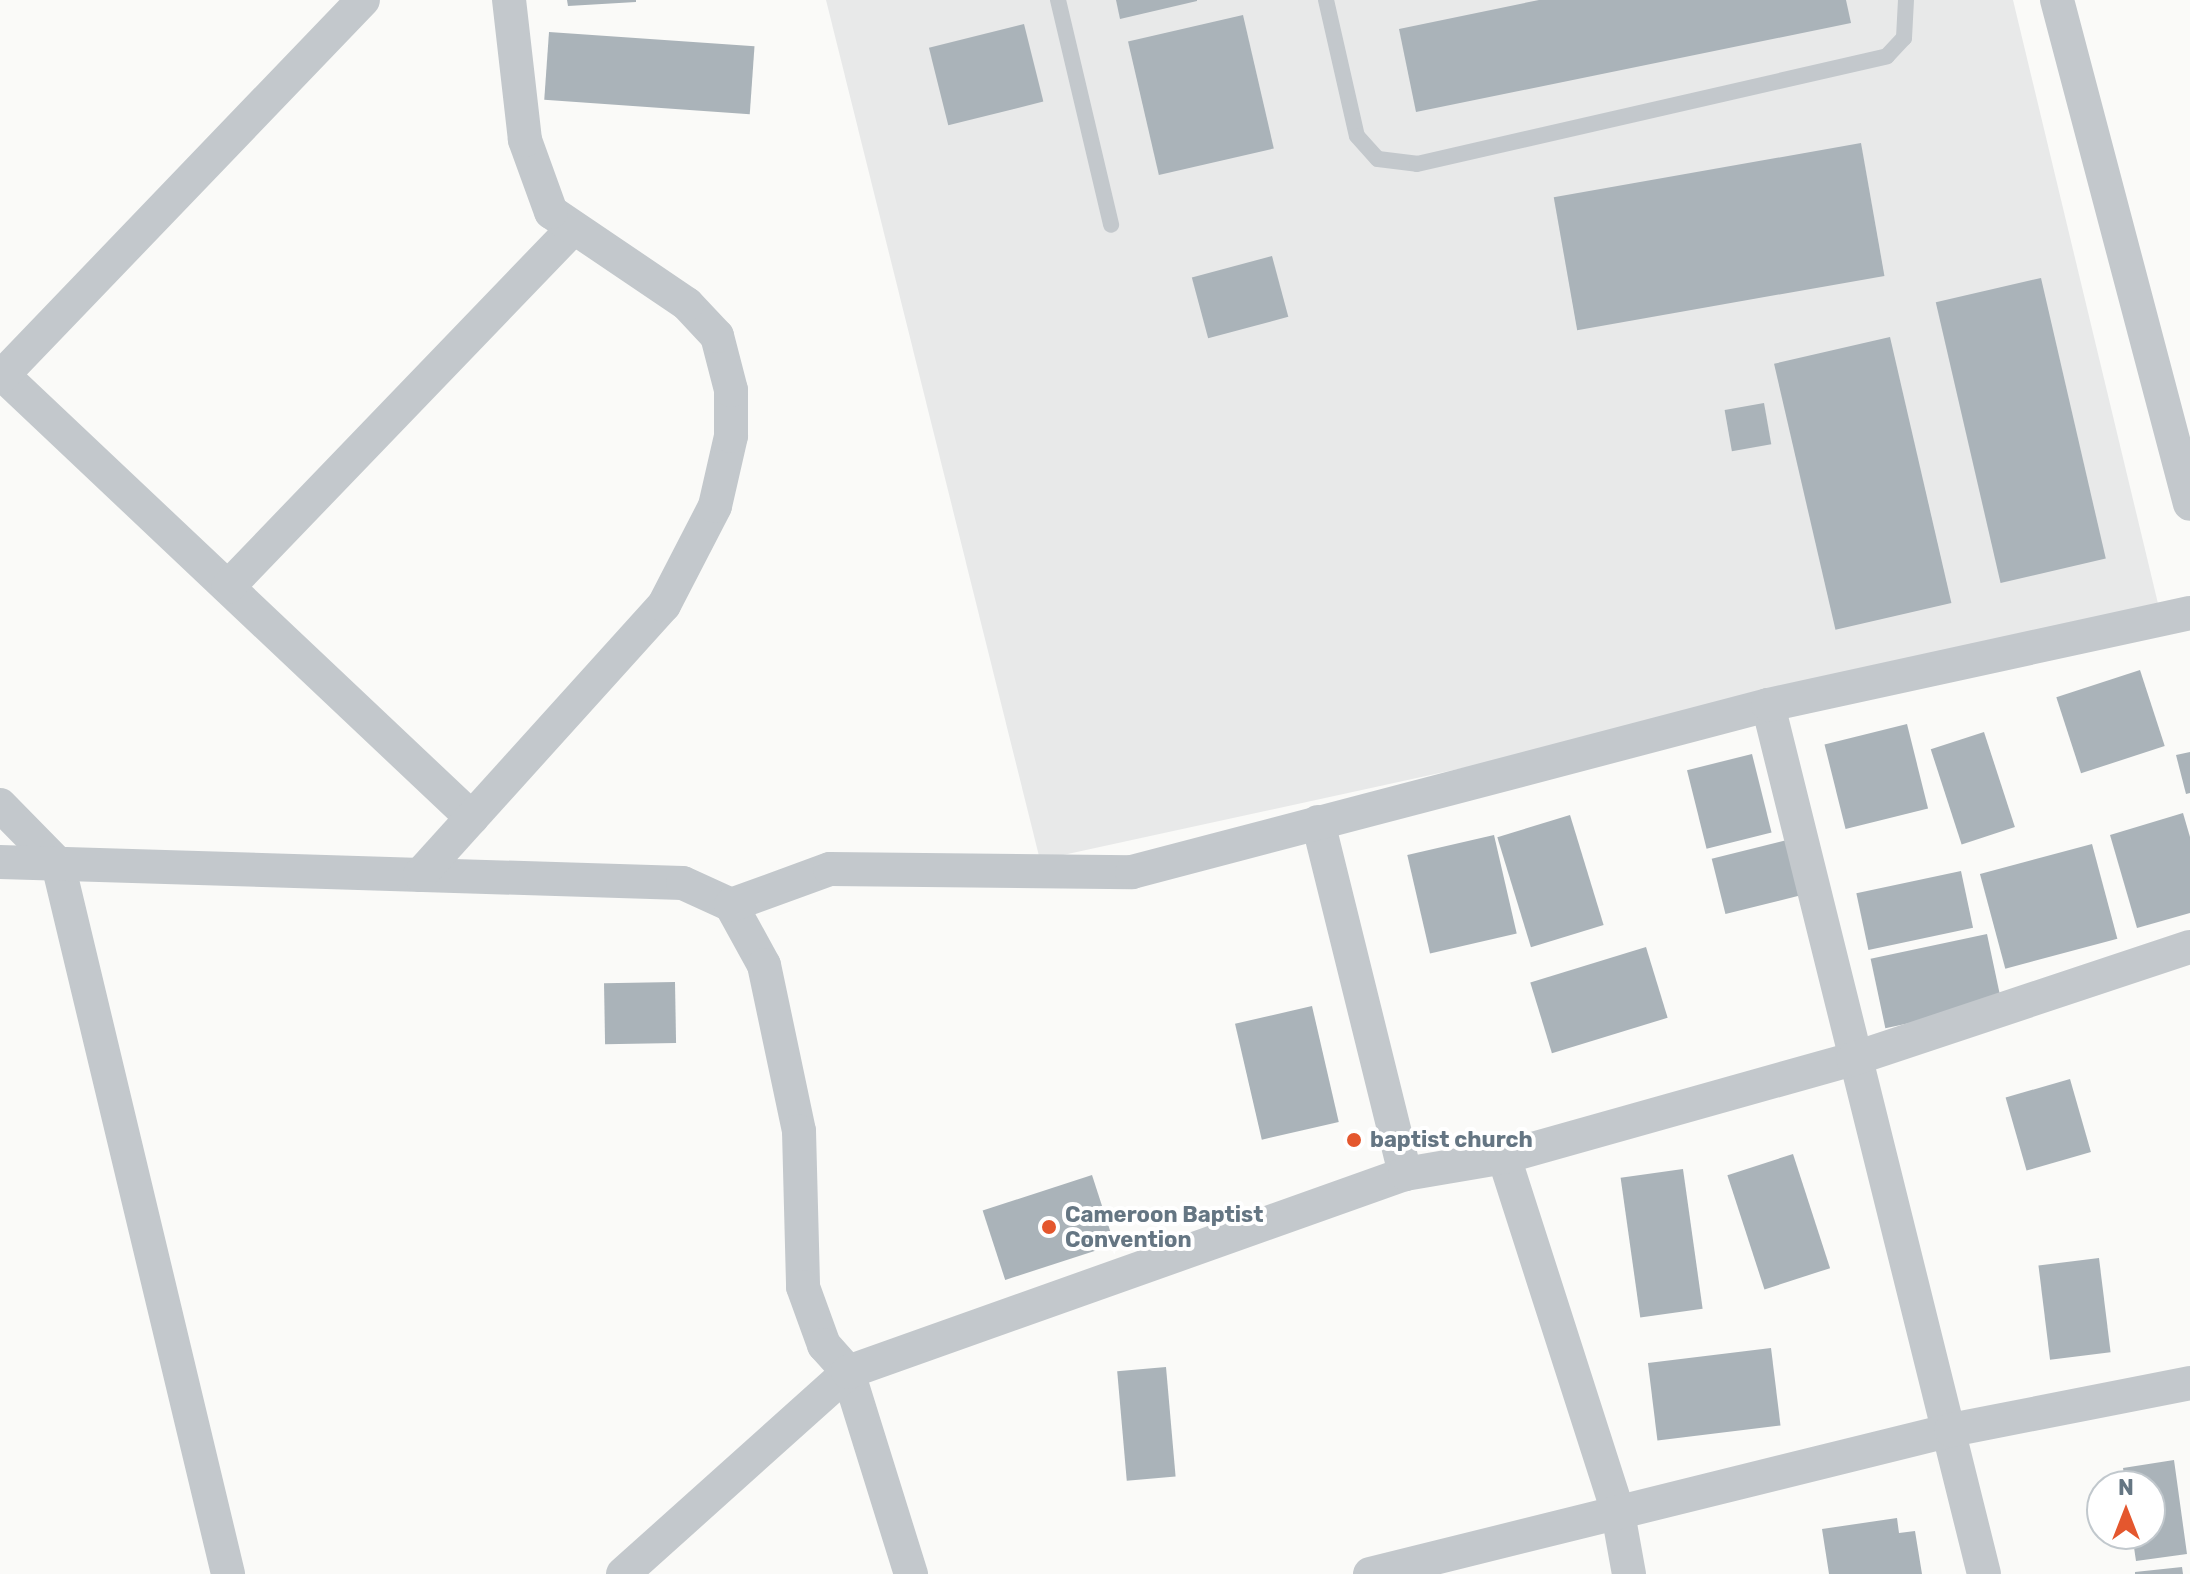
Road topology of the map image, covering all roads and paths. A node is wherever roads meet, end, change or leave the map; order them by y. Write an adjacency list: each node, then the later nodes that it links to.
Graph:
1 (363, 0): 9 (street)
2 (509, 0): 8 (street)
3 (1058, 0): 7 (lane)
4 (1326, 0): 5 (lane)
5 (1906, 0)
6 (2057, 0): 10 (street)
7 (1111, 225)
8 (573, 228): 11 (street); 15 (street)
9 (2, 377): 11 (street)
10 (2190, 504)
11 (228, 587): 15 (street)
12 (2190, 613): 13 (street)
13 (1768, 705): 16 (street); 22 (street)
14 (0, 805): 18 (street)
15 (472, 818): 19 (street)
16 (1318, 822): 20 (street); 24 (street)
17 (0, 862): 18 (street)
18 (58, 864): 19 (street); 29 (street)
19 (420, 875): 20 (street)
20 (731, 905): 25 (street)
21 (2190, 947): 22 (street)
22 (1853, 1059): 23 (street); 27 (street)
23 (1504, 1157): 24 (street); 28 (street)
24 (1405, 1174): 25 (street)
25 (848, 1372): 30 (street); 31 (street)
26 (2190, 1383): 27 (street)
27 (1951, 1430): 28 (street); 34 (street)
28 (1618, 1513): 32 (street); 33 (street)
29 (228, 1574)
30 (623, 1574)
31 (911, 1574)
32 (1370, 1574)
33 (1629, 1574)
34 (1984, 1574)

